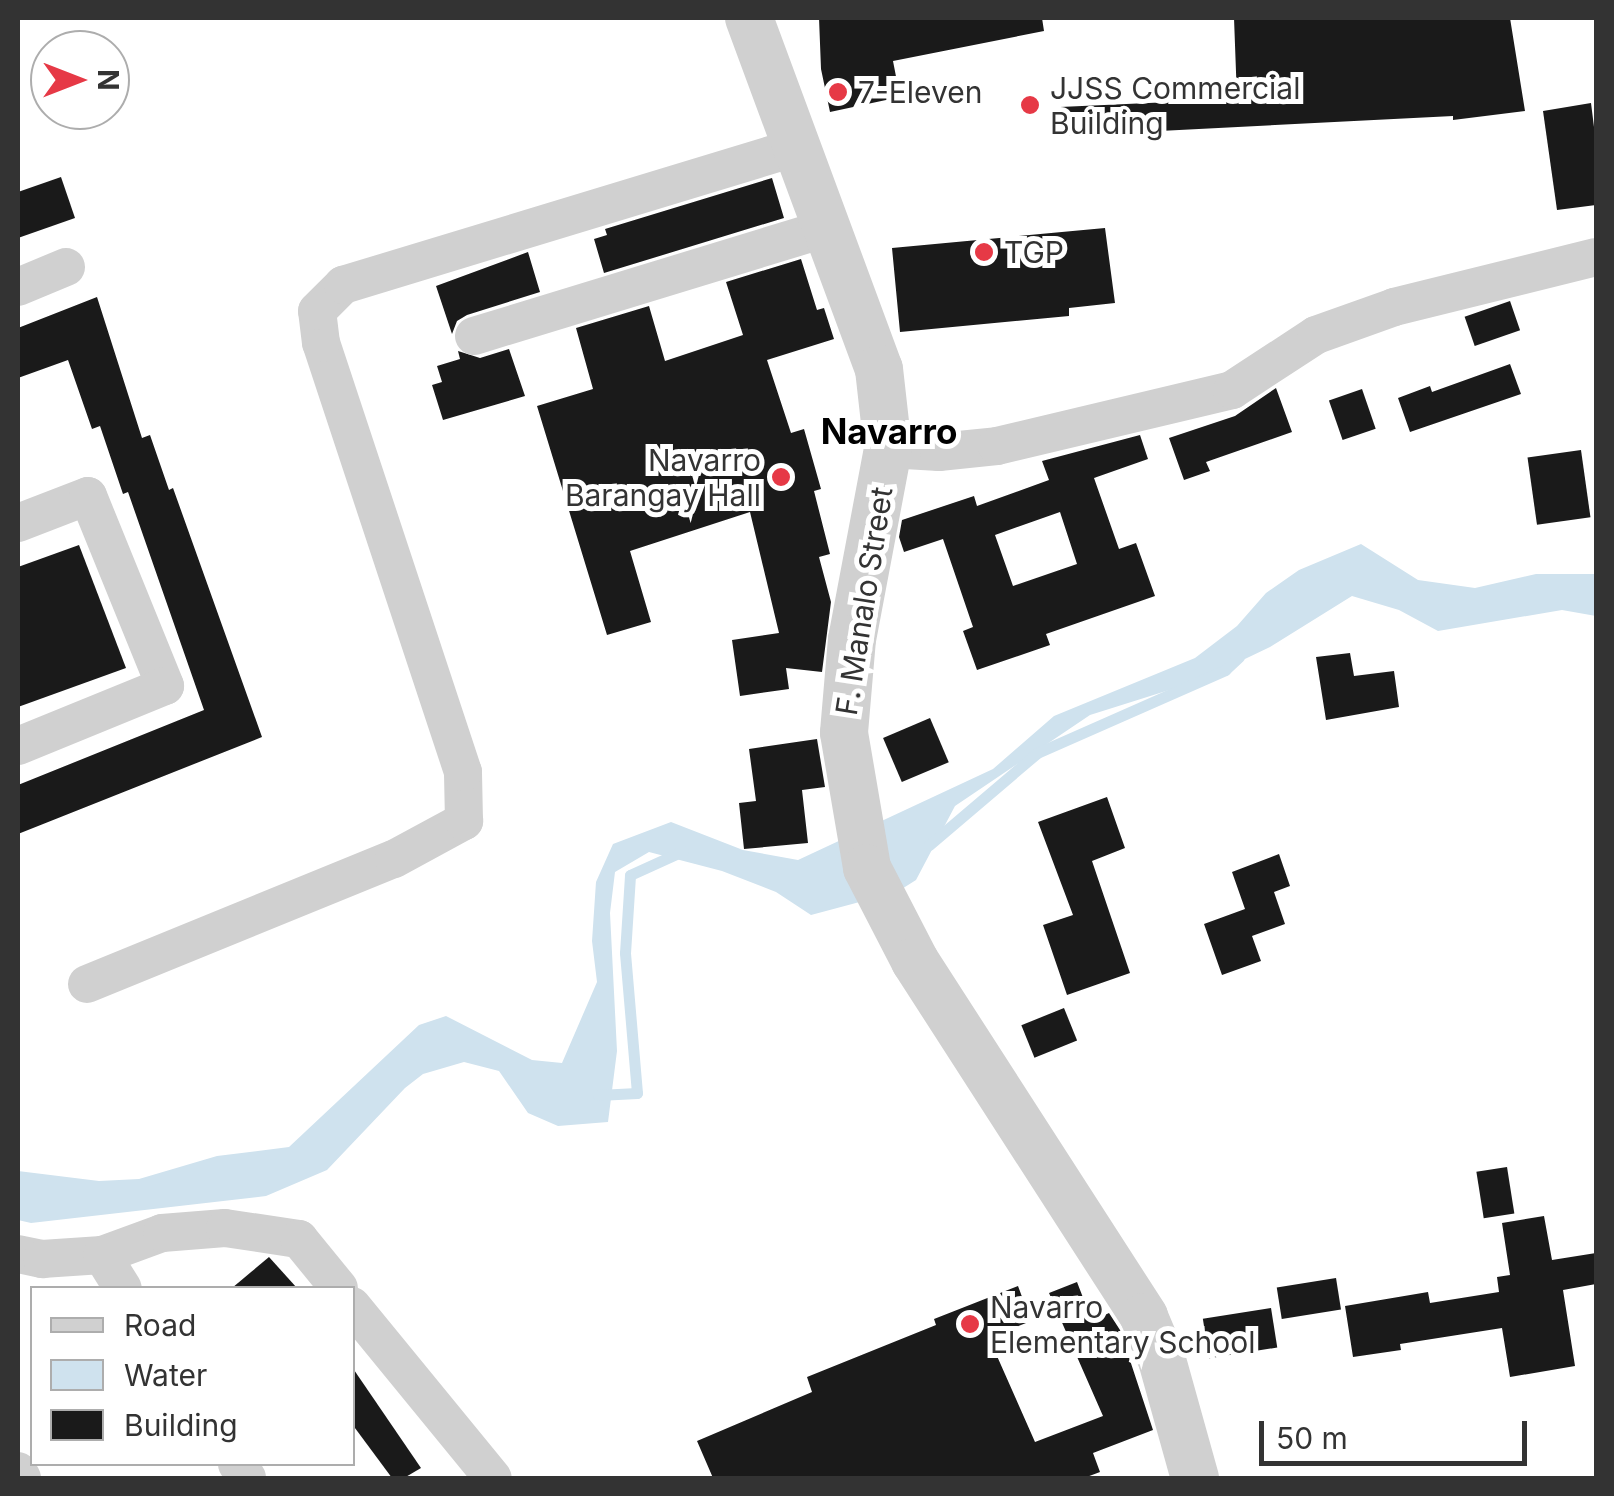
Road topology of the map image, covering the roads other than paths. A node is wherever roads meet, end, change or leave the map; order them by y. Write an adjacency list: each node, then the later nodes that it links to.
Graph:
1 (749, 18): 2 (street, F. Manalo Street)
2 (796, 146): 3 (street, F. Manalo Street); 11 (street)
3 (826, 228): 7 (street); 8 (street, F. Manalo Street)
4 (1596, 257): 8 (street)
5 (66, 267): 6 (street)
6 (18, 286)
7 (474, 336)
8 (888, 449): 20 (street, F. Manalo Street)
9 (18, 524): 10 (street)
10 (18, 746)
11 (87, 984)
12 (18, 1254): 13 (street)
13 (102, 1255): 14 (street); 15 (street)
14 (122, 1286)
15 (336, 1286)
16 (355, 1310): 19 (street)
17 (18, 1471): 18 (street)
18 (22, 1478)
19 (492, 1478)
20 (1195, 1478)

